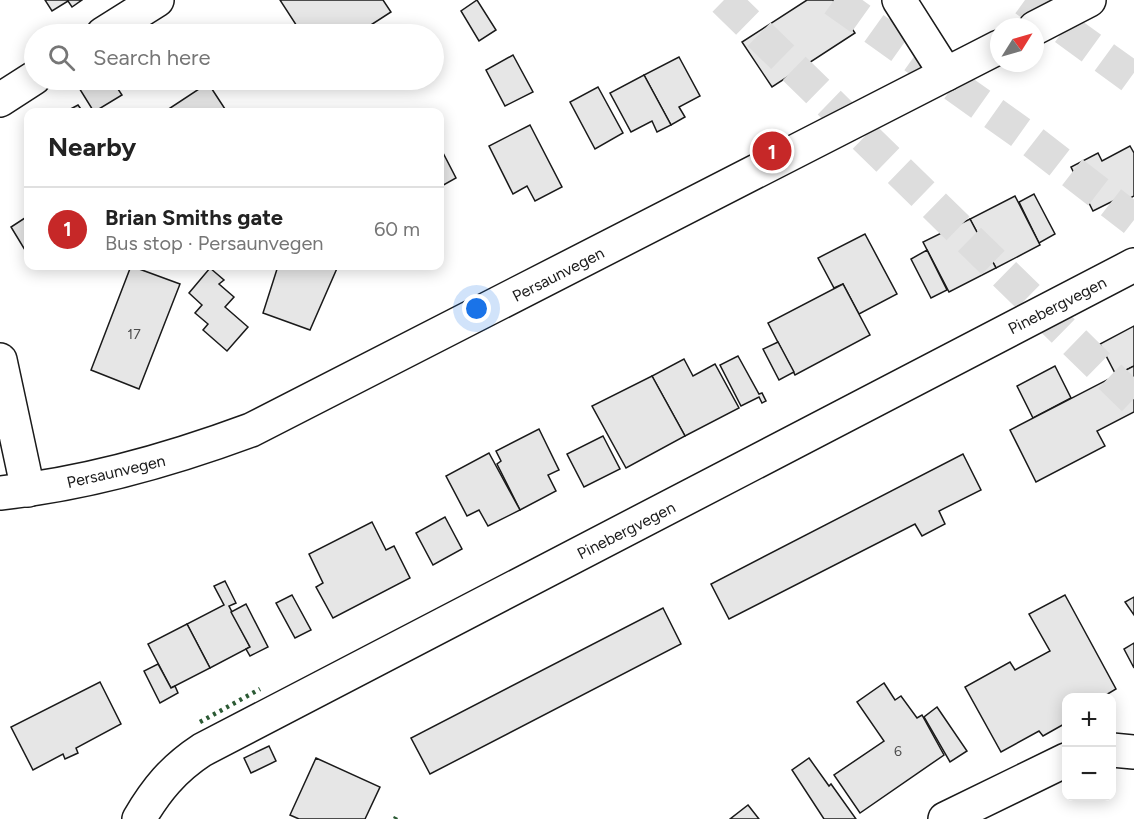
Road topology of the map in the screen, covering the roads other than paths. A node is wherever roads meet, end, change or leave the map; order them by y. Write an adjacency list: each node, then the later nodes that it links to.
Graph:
1 (157, 0): 5 (street)
2 (899, 0): 7 (street)
3 (1089, 0): 4 (street)
4 (1044, 23)
5 (119, 24)
6 (990, 51): 7 (street, Persaunvegen)
7 (946, 74): 12 (street, Persaunvegen)
8 (24, 84): 9 (street)
9 (0, 100)
10 (1134, 266): 16 (street, Pinebergvegen)
11 (0, 360): 12 (street)
12 (14, 491)
13 (1116, 751): 14 (street)
14 (1134, 753)
15 (1062, 762): 17 (street)
16 (139, 819)
17 (945, 819)

